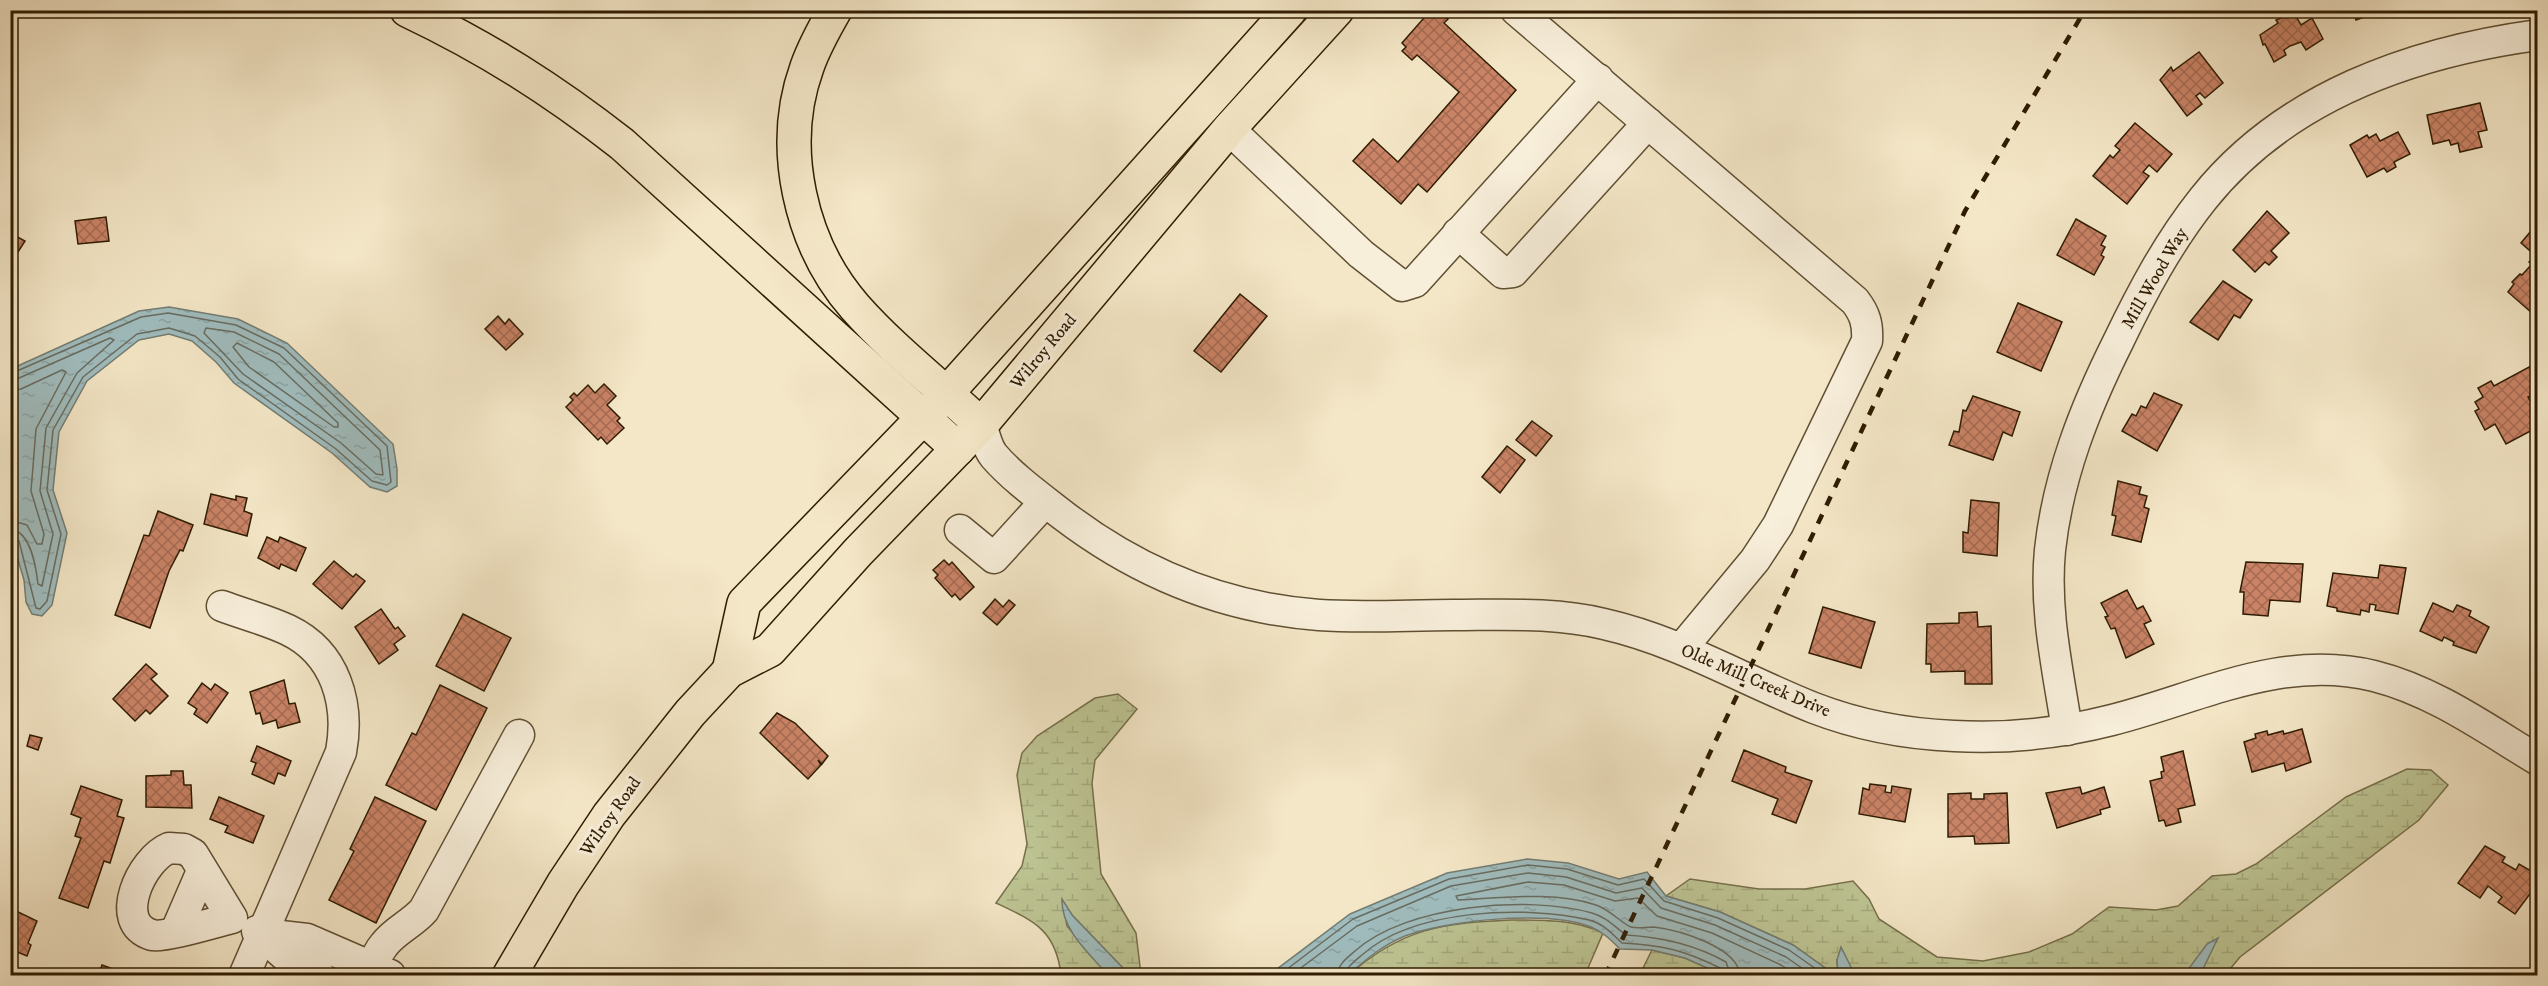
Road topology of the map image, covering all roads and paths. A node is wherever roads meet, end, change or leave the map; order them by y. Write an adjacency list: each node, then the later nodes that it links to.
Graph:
1 (407, 10): 12 (main road)
2 (835, 10): 11 (main road)
3 (1290, 10): 11 (main road, Wilroy Road)
4 (1337, 10): 9 (main road, Wilroy Road)
5 (1515, 10): 7 (street)
6 (2538, 35): 20 (street, Mill Wood Way)
7 (1598, 79): 8 (street); 10 (street)
8 (1648, 123): 10 (street); 18 (street)
9 (1228, 129): 10 (street); 13 (main road, Wilroy Road)
10 (1458, 233)
11 (947, 393): 12 (main road, Wilroy Road); 13 (main road)
12 (923, 417): 14 (main road); 19 (main road, Wilroy Road)
13 (986, 439): 14 (main road, Wilroy Road); 15 (street, Olde Mill Creek Drive)
14 (958, 449): 19 (main road, Wilroy Road)
15 (1045, 502): 16 (street); 18 (street, Olde Mill Creek Drive)
16 (960, 530)
17 (222, 606): 26 (street)
18 (1682, 648): 20 (street, Olde Mill Creek Drive)
19 (729, 671): 30 (main road, Wilroy Road)
20 (2067, 730): 22 (street, Olde Mill Creek Drive)
21 (519, 735): 27 (street)
22 (2538, 760)
23 (202, 871): 24 (street); 25 (street); 25 (street)
24 (232, 918): 25 (street); 26 (street)
25 (177, 931)
26 (263, 934): 27 (street); 28 (street); 29 (street)
27 (377, 973)
28 (244, 975)
29 (320, 975)
30 (509, 975)

